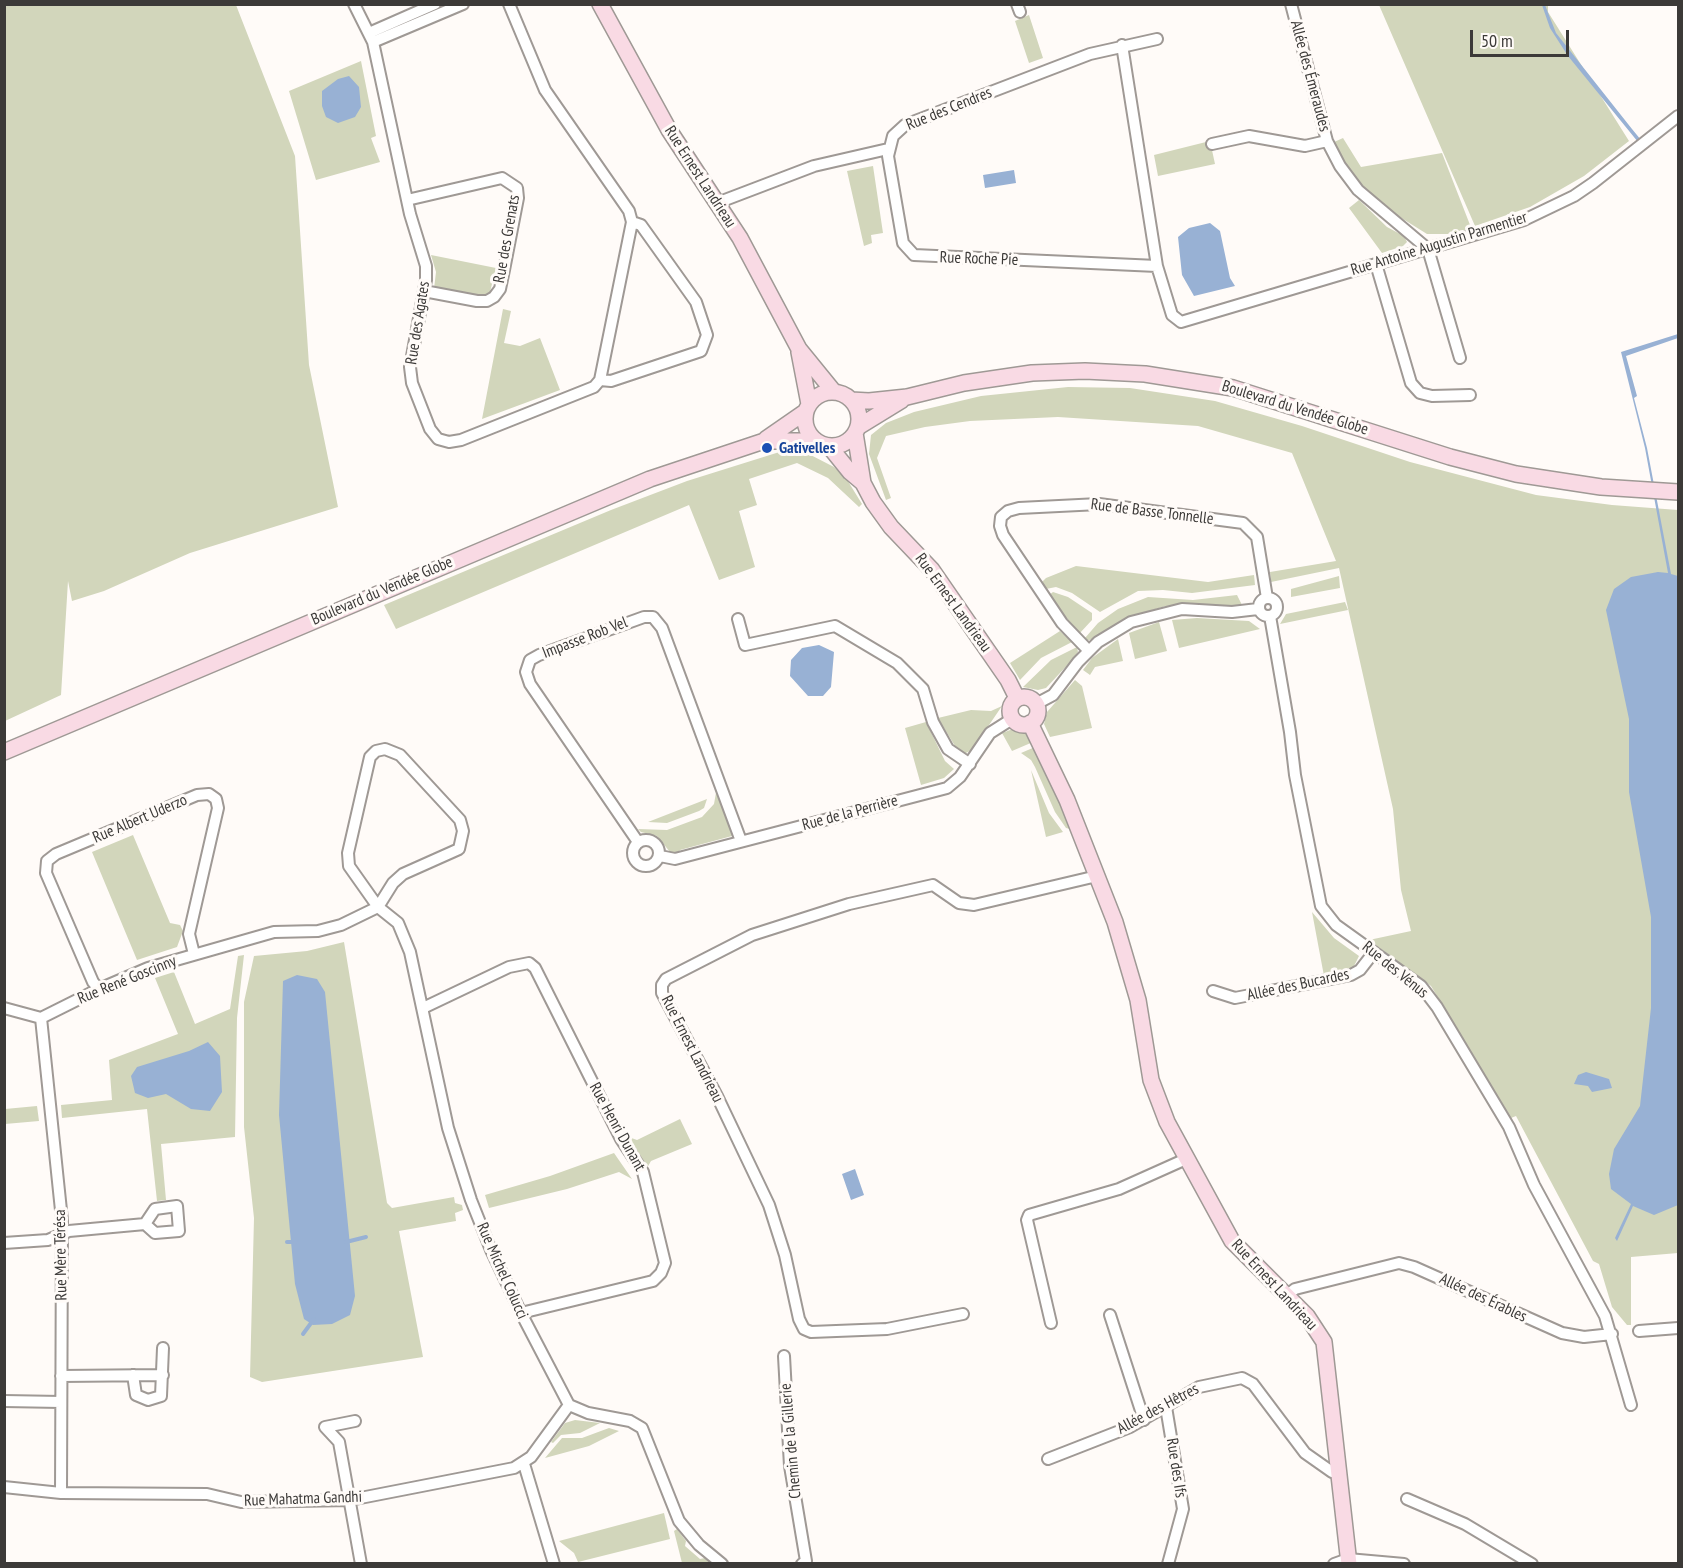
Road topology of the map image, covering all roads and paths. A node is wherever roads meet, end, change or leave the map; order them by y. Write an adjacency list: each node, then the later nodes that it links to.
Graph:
1 (354, 4): 7 (street, Rue des Agates)
2 (435, 4): 7 (street)
3 (463, 4): 7 (street)
4 (509, 4): 16 (street, Rue des Agates)
5 (600, 4): 15 (main road, Rue Ernest Landrieau)
6 (1291, 4): 11 (street, Allée des Émeraudes)
7 (371, 38): 14 (street, Rue des Agates)
8 (1157, 39): 9 (street, Rue des Cendres)
9 (1122, 45): 13 (street, Rue des Cendres); 19 (street)
10 (1678, 116): 17 (street, Rue Antoine Augustin Parmentier)
11 (1328, 141): 12 (street); 17 (street, Allée des Émeraudes)
12 (1212, 144)
13 (888, 148): 15 (street); 19 (street, Rue Roche Pie)
14 (407, 201): 20 (street, Rue des Agates); 20 (street, Rue des Grenats)
15 (717, 203): 21 (main road, Rue Ernest Landrieau)
16 (632, 222): 23 (street); 23 (street, Rue des Agates)
17 (1428, 249): 18 (street, Rue Antoine Augustin Parmentier); 22 (street)
18 (1376, 264): 19 (street, Rue Antoine Augustin Parmentier); 25 (street)
19 (1157, 266)
20 (424, 291): 23 (street, Rue des Agates)
21 (799, 349): 24 (main road, Rue Ernest Landrieau); 28 (main road, Rue Ernest Landrieau)
22 (1460, 358)
23 (600, 380)
24 (834, 392): 27 (main road); 28 (main road)
25 (1470, 395)
26 (907, 397): 27 (main road, Boulevard du Vendée Globe); 29 (main road, Boulevard du Vendée Globe); 33 (main road, Boulevard du Vendée Globe)
27 (851, 400): 29 (main road)
28 (807, 408): 30 (main road, Boulevard du Vendée Globe); 31 (main road)
29 (856, 430): 31 (main road); 32 (main road, Rue Ernest Landrieau)
30 (764, 441): 31 (main road, Boulevard du Vendée Globe); 43 (main road, Boulevard du Vendée Globe)
31 (822, 443): 32 (main road, Rue Ernest Landrieau)
32 (863, 483): 39 (main road, Rue Ernest Landrieau)
33 (1678, 492)
34 (1267, 598): 35 (street); 36 (street); 38 (street, Rue de Basse Tonnelle)
35 (1258, 609): 36 (street); 38 (street)
36 (1270, 616): 50 (street, Rue des Vénus)
37 (738, 619): 44 (street)
38 (1089, 651): 40 (street)
39 (1017, 699): 40 (main road); 41 (main road)
40 (1036, 704): 42 (main road)
41 (1012, 719): 42 (main road); 44 (street, Rue de la Perrière)
42 (1030, 723): 48 (main road, Rue Ernest Landrieau)
43 (4, 752)
44 (970, 764): 45 (street, Rue de la Perrière)
45 (741, 841): 46 (street, Impasse Rob Vel); 47 (street, Rue de la Perrière)
46 (638, 842): 47 (street); 47 (street)
47 (660, 856)
48 (1097, 876): 57 (main road, Rue Ernest Landrieau); 63 (street, Rue Ernest Landrieau)
49 (378, 907): 49 (street, Rue Michel Colucci); 51 (street, Rue René Goscinny); 55 (street, Rue Michel Colucci)
50 (1374, 952): 53 (street, Allée des Bucardes); 68 (street, Rue des Vénus)
51 (194, 954): 52 (street, Rue René Goscinny); 52 (street, Rue Albert Uderzo)
52 (99, 988): 56 (street, Rue René Goscinny)
53 (1214, 991)
54 (4, 1008): 56 (street)
55 (423, 1008): 62 (street, Rue Michel Colucci); 62 (street, Rue Henri Dunant)
56 (41, 1018): 59 (street, Rue Mère Térésa)
57 (1186, 1159): 61 (main road, Rue Ernest Landrieau); 65 (street)
58 (145, 1224): 59 (street)
59 (62, 1236): 60 (street); 71 (street, Rue Mère Térésa)
60 (4, 1243)
61 (1286, 1296): 68 (street, Allée des Érables); 83 (main road, Rue Ernest Landrieau)
62 (521, 1313): 76 (street, Rue Michel Colucci)
63 (963, 1314)
64 (1110, 1315): 79 (street)
65 (1051, 1323)
66 (1678, 1328): 67 (street)
67 (1638, 1331)
68 (1612, 1334): 77 (street)
69 (163, 1348): 73 (street)
70 (784, 1356): 92 (street, Chemin de la Gillerie)
71 (61, 1376): 72 (street); 75 (street, Rue Mère Térésa)
72 (133, 1376): 73 (street); 73 (street)
73 (163, 1376)
74 (4, 1401): 75 (street)
75 (61, 1402): 85 (street, Rue Mère Térésa)
76 (569, 1405): 82 (street); 91 (street)
77 (1631, 1405)
78 (1166, 1407): 79 (street, Allée des Hêtres); 83 (street, Allée des Hêtres); 93 (street, Rue des Ifs)
79 (1144, 1420): 81 (street, Allée des Hêtres)
80 (355, 1421): 87 (street)
81 (1048, 1459)
82 (524, 1464): 87 (street, Rue Mahatma Gandhi); 90 (street)
83 (1338, 1472): 88 (main road, Rue Ernest Landrieau)
84 (4, 1487): 85 (street, Rue Mahatma Gandhi)
85 (61, 1493): 87 (street, Rue Mahatma Gandhi)
86 (1407, 1499): 95 (street)
87 (350, 1500): 89 (street)
88 (1344, 1562): 94 (street)
89 (361, 1563)
90 (554, 1563)
91 (722, 1563)
92 (805, 1563)
93 (1168, 1563)
94 (1404, 1563)
95 (1532, 1563)

